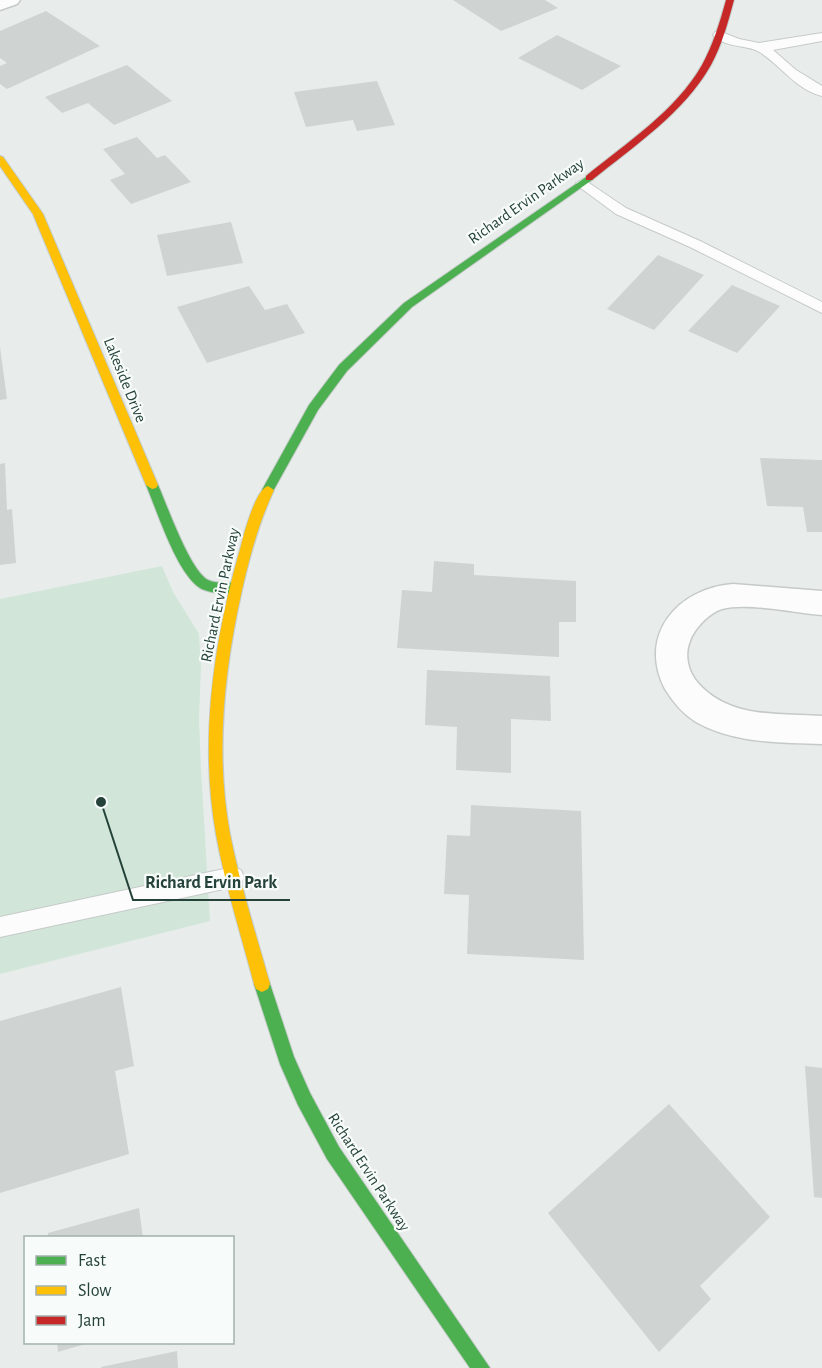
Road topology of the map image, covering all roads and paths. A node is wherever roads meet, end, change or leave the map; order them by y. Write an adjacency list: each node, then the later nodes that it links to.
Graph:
1 (10, 0): 3 (street)
2 (730, 0): 4 (street, Richard Ervin Parkway)
3 (0, 4)
4 (719, 35): 6 (lane); 9 (street, Richard Ervin Parkway)
5 (822, 37): 6 (lane)
6 (764, 49): 7 (lane)
7 (822, 92)
8 (0, 159): 11 (street, Lakeside Drive)
9 (583, 183): 10 (lane); 11 (street, Richard Ervin Parkway)
10 (822, 308)
11 (236, 588): 14 (street, Richard Ervin Parkway)
12 (822, 603): 13 (street)
13 (822, 730)
14 (232, 877): 15 (lane); 16 (street, Richard Ervin Parkway)
15 (0, 927)
16 (481, 1368)

